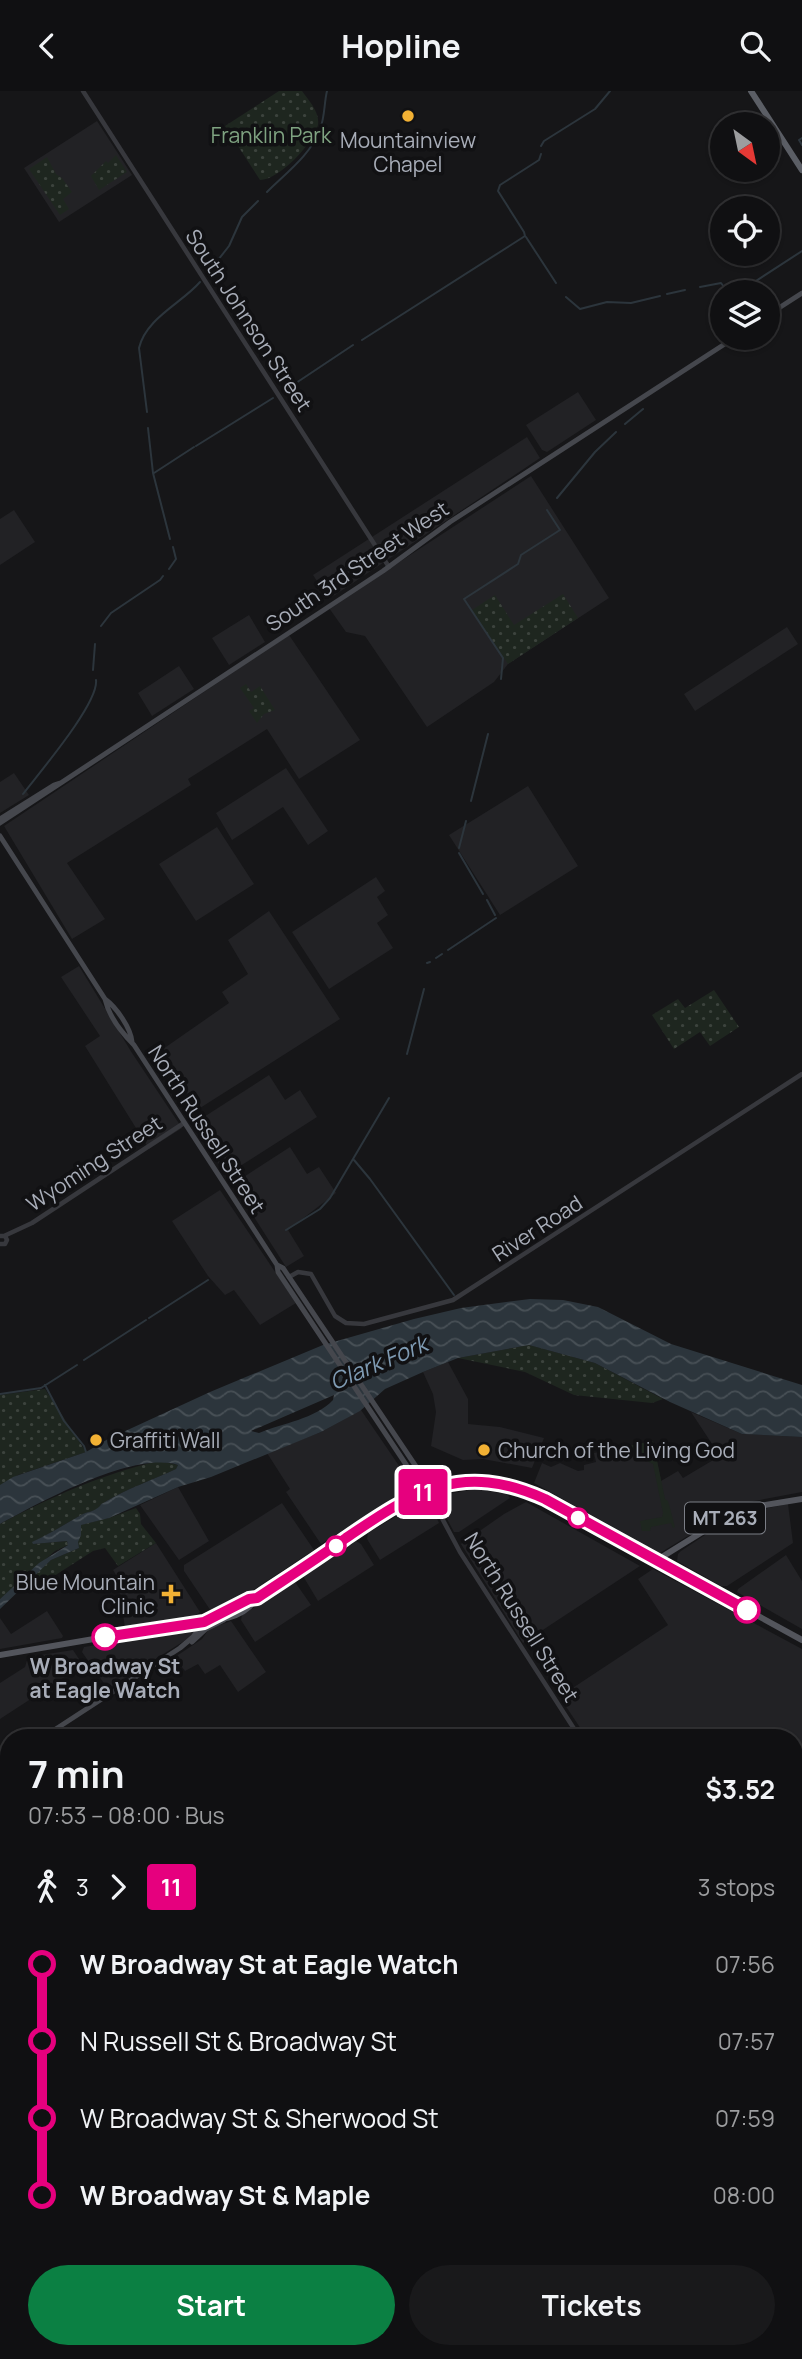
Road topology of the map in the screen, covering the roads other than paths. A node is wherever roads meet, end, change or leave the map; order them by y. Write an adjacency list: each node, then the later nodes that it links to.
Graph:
1 (83, 91): 7 (street, South Johnson Street)
2 (751, 91): 3 (highway)
3 (802, 170)
4 (802, 293): 5 (main road)
5 (780, 307)
6 (715, 350): 7 (main road, South 3rd Street West)
7 (389, 567): 8 (main road, South 3rd Street West)
8 (0, 821)
9 (0, 836): 10 (main road)
10 (105, 999): 11 (main road); 11 (main road)
11 (133, 1044): 13 (main road, North Russell Street)
12 (802, 1074): 17 (street, River Road)
13 (184, 1123): 14 (street, Wyoming Street); 16 (main road, North Russell Street)
14 (4, 1237): 15 (street)
15 (1, 1244)
16 (277, 1265): 17 (main road, North Russell Street); 18 (main road, North Russell Street)
17 (289, 1277): 18 (main road, North Russell Street)
18 (414, 1473): 19 (main road, North Russell Street); 21 (main road)
19 (427, 1490): 21 (main road); 22 (main road); 30 (street, North Russell Street)
20 (802, 1499): 22 (main road, MT 263)
21 (397, 1504): 23 (main road)
22 (657, 1560): 26 (main road)
23 (257, 1598): 24 (main road); 25 (main road)
24 (227, 1618): 25 (main road); 27 (main road)
25 (204, 1622): 27 (main road); 28 (main road)
26 (802, 1640)
27 (180, 1648): 29 (main road)
28 (0, 1655)
29 (56, 1729)
30 (574, 1729)

